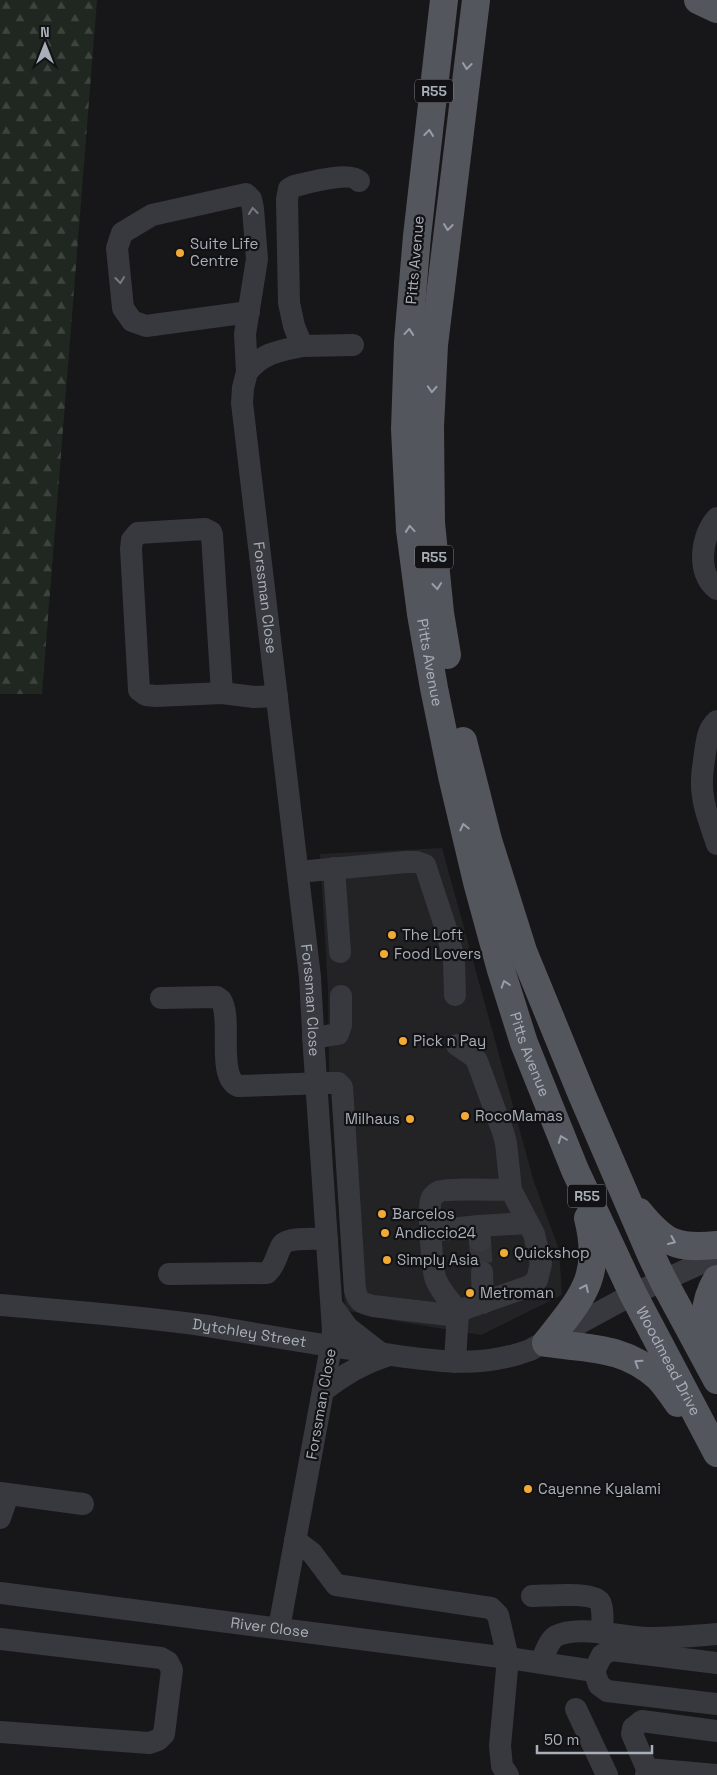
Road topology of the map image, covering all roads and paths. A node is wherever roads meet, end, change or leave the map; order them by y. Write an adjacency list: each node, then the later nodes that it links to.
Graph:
1 (444, 0): 27 (main road, Pitts Avenue / R55, one-way to 1)
2 (476, 0): 6 (main road, Pitts Avenue / R55)
3 (488, 0): 6 (main road)
4 (698, 0): 5 (main road)
5 (717, 9)
6 (471, 36): 29 (main road, Pitts Avenue / R55, one-way to 29)
7 (360, 181): 9 (street)
8 (249, 312): 8 (street, one-way to 8); 11 (street, Forssman Close)
9 (302, 346): 10 (street); 11 (street)
10 (353, 346)
11 (247, 372): 15 (street, Forssman Close)
12 (717, 518): 13 (street)
13 (717, 589)
14 (222, 693): 14 (street); 15 (street)
15 (277, 696): 19 (street, Forssman Close)
16 (717, 721): 17 (street)
17 (717, 844)
18 (334, 868): 19 (street); 20 (street); 21 (street)
19 (298, 872): 24 (street, Forssman Close)
20 (340, 952)
21 (455, 995)
22 (341, 996): 24 (street)
23 (161, 998): 26 (street)
24 (313, 1038): 26 (street, Forssman Close)
25 (456, 1045): 28 (street)
26 (316, 1083): 32 (street, Forssman Close); 43 (street)
27 (575, 1170): 39 (main road, Pitts Avenue / R55); 44 (main road, one-way to 27)
28 (511, 1190): 30 (street); 31 (street)
29 (625, 1196): 33 (main road, one-way to 33); 38 (main road, Pitts Avenue / R55)
30 (528, 1223): 31 (street); 40 (street)
31 (431, 1231): 43 (street)
32 (327, 1239): 36 (street); 42 (street, Forssman Close)
33 (717, 1245)
34 (717, 1256): 38 (street, Dytchley Street)
35 (482, 1272): 40 (street)
36 (169, 1274)
37 (717, 1279): 48 (main road)
38 (663, 1280): 39 (street, Dytchley Street); 48 (main road, R55)
39 (633, 1294): 44 (street, Dytchley Street); 50 (main road, Woodmead Drive / R55)
40 (483, 1303): 43 (street)
41 (0, 1305): 45 (street, Dytchley Street)
42 (332, 1306): 45 (street, Forssman Close); 46 (street)
43 (458, 1314): 47 (street)
44 (546, 1343): 47 (street, Dytchley Street); 50 (main road, one-way to 44)
45 (332, 1347): 46 (street, Dytchley Street); 49 (street, Forssman Close)
46 (386, 1354): 47 (street, Dytchley Street); 49 (street)
47 (455, 1362)
48 (715, 1377)
49 (323, 1391): 54 (street, Forssman Close)
50 (717, 1452)
51 (4, 1494): 52 (street); 53 (street)
52 (83, 1504)
53 (0, 1518)
54 (295, 1540): 57 (street, Forssman Close); 61 (street)
55 (0, 1593): 57 (street, River Close)
56 (532, 1596): 58 (street)
57 (279, 1628): 61 (street, River Close)
58 (602, 1633): 59 (street); 62 (street)
59 (717, 1634)
60 (0, 1639): 68 (street)
61 (508, 1658): 62 (street, River Close); 71 (street)
62 (541, 1662): 64 (street, River Close)
63 (717, 1663): 64 (street)
64 (594, 1671): 65 (street)
65 (717, 1704)
66 (576, 1709): 72 (street)
67 (717, 1731): 69 (street)
68 (0, 1732)
69 (647, 1772): 70 (street)
70 (717, 1774)
71 (508, 1775)
72 (607, 1775)

